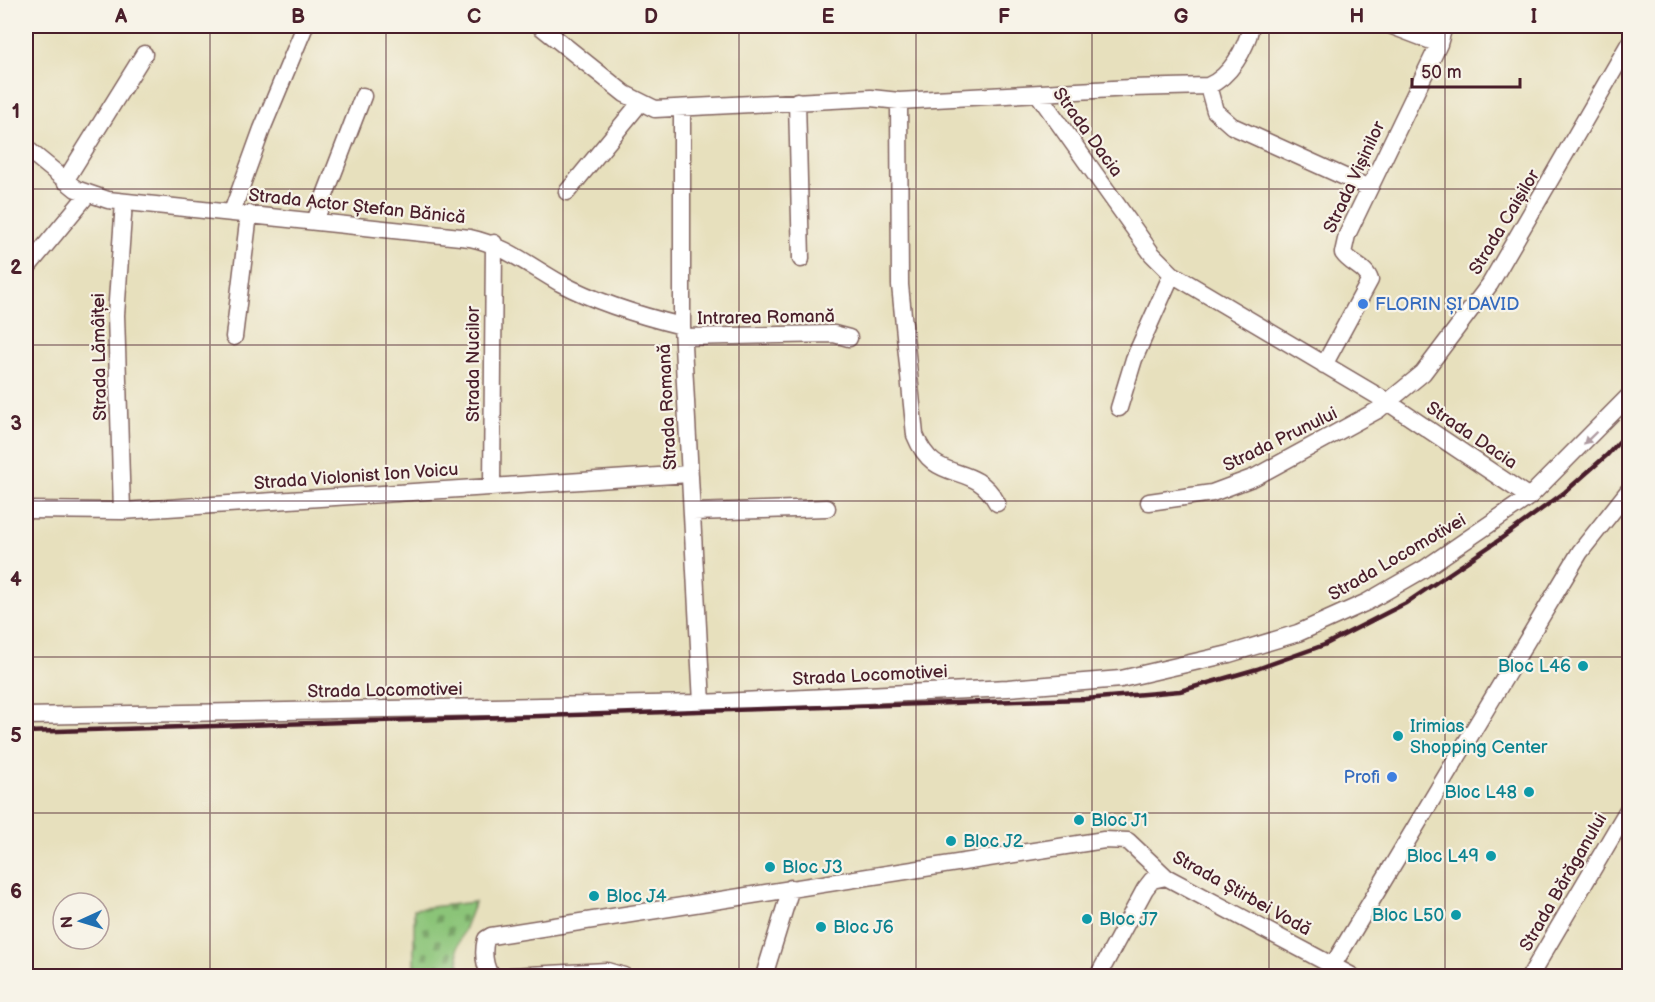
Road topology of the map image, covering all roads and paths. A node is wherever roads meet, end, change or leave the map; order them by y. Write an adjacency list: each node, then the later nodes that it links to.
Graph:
1 (305, 26): 23 (street)
2 (540, 26): 15 (street, Strada Dacia)
3 (1251, 26): 10 (street)
4 (1392, 26): 7 (street)
5 (1444, 26): 7 (street, Strada Vișinilor)
6 (1629, 42): 9 (street, Strada Caișilor)
7 (1439, 44): 19 (street, Strada Vișinilor)
8 (144, 54): 18 (street)
9 (1624, 63): 35 (street, Strada Caișilor)
10 (1208, 86): 11 (street); 19 (street)
11 (1038, 94): 14 (street, Strada Dacia); 29 (street, Strada Dacia)
12 (363, 96): 25 (street)
13 (797, 101): 14 (street, Strada Dacia); 16 (street, Strada Dacia); 27 (street)
14 (899, 101): 42 (street)
15 (640, 103): 16 (street, Strada Dacia); 20 (street)
16 (682, 109): 30 (street, Strada Romană)
17 (26, 148): 18 (street, Strada Actor Ștefan Bănică)
18 (65, 181): 21 (street, Strada Actor Ștefan Bănică)
19 (1369, 188): 33 (street, Strada Vișinilor)
20 (567, 192)
21 (88, 194): 22 (street, Strada Actor Ștefan Bănică); 28 (street)
22 (123, 202): 23 (street, Strada Actor Ștefan Bănică); 45 (street, Strada Lămâiței)
23 (232, 212): 24 (street, Strada Actor Ștefan Bănică)
24 (249, 214): 25 (street, Strada Actor Ștefan Bănică); 31 (street)
25 (315, 221): 26 (street, Strada Actor Ștefan Bănică)
26 (494, 243): 30 (street, Strada Actor Ștefan Bănică); 38 (street, Strada Nucilor)
27 (801, 259)
28 (26, 269)
29 (1172, 274): 33 (street, Strada Dacia); 36 (street)
30 (682, 332): 32 (street, Intrarea Romană); 37 (street, Strada Romană)
31 (234, 337)
32 (849, 339)
33 (1324, 365): 35 (street, Strada Dacia)
34 (1629, 395): 40 (street, Strada Locomotivei, one-way to 40)
35 (1386, 401): 40 (street, Strada Dacia); 41 (street, Strada Prunului)
36 (1119, 408)
37 (689, 474): 38 (street, Strada Violonist Ion Voicu); 46 (street, Strada Romană)
38 (492, 486): 45 (street, Strada Violonist Ion Voicu)
39 (1629, 489): 52 (street)
40 (1529, 497): 47 (street, Strada Locomotivei)
41 (1149, 502)
42 (997, 503)
43 (827, 508): 46 (street)
44 (26, 510): 45 (street, Strada Violonist Ion Voicu)
45 (122, 511)
46 (692, 512): 47 (street, Strada Romană)
47 (702, 703): 48 (street, Strada Locomotivei)
48 (26, 716)
49 (1629, 806): 59 (street, Strada Bărăganului)
50 (1166, 877): 51 (street, Strada Știrbei Vodă); 52 (street, Strada Știrbei Vodă); 57 (street)
51 (791, 888): 53 (street, Strada Știrbei Vodă); 56 (street)
52 (1333, 965): 58 (street, Strada Știrbei Vodă)
53 (495, 976)
54 (510, 976): 55 (street)
55 (624, 976)
56 (764, 976)
57 (1098, 976)
58 (1352, 976)
59 (1530, 976)

